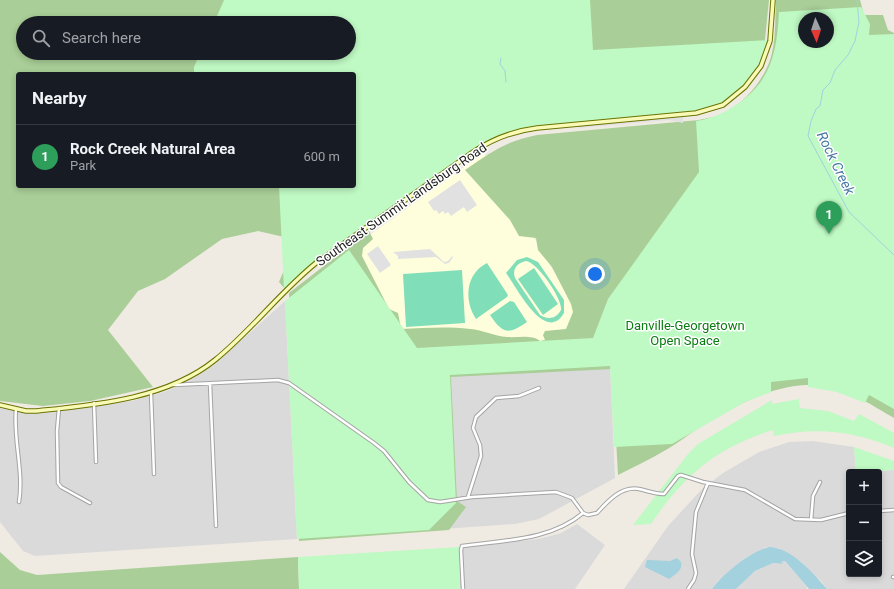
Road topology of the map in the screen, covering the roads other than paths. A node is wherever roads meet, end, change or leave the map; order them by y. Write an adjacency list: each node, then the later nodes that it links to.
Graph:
1 (773, 0): 3 (street, Southeast Summit Landsburg Road)
2 (210, 384): 3 (street); 14 (street); 22 (street)
3 (171, 385): 5 (street, Southeast Summit Landsburg Road)
4 (539, 388): 14 (street)
5 (151, 393): 6 (street, Southeast Summit Landsburg Road); 11 (street)
6 (94, 403): 8 (street, Southeast Summit Landsburg Road); 10 (street)
7 (0, 405): 9 (street, Southeast Summit Landsburg Road)
8 (59, 408): 9 (street, Southeast Summit Landsburg Road); 16 (street)
9 (16, 409): 15 (street)
10 (96, 462)
11 (154, 474)
12 (820, 482): 21 (street)
13 (708, 483): 19 (street); 21 (street); 24 (street)
14 (468, 497): 19 (street)
15 (19, 502)
16 (90, 503)
17 (894, 510): 18 (street)
18 (882, 511)
19 (583, 513): 23 (street)
20 (846, 514): 21 (street)
21 (811, 520)
22 (216, 526)
23 (463, 589)
24 (688, 589)

